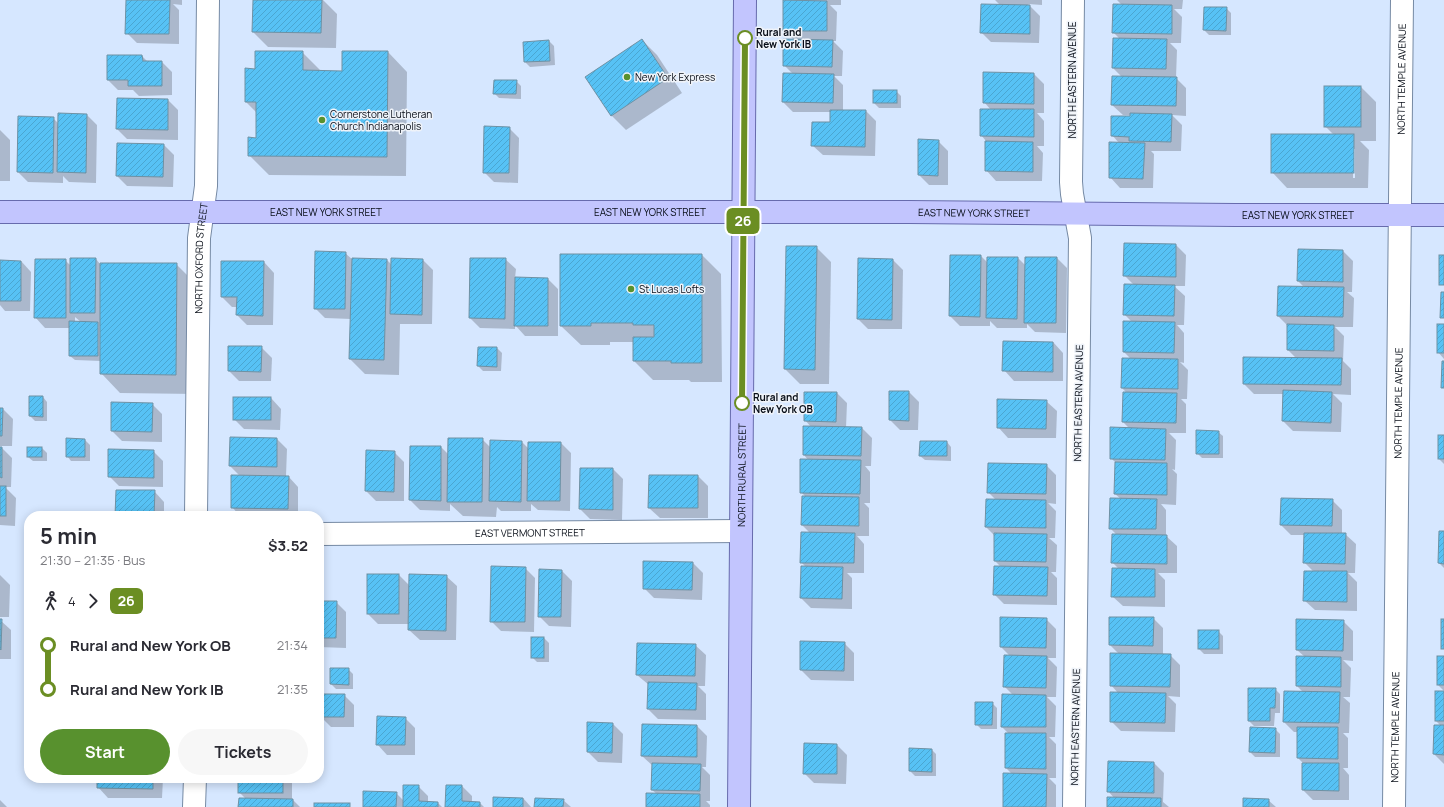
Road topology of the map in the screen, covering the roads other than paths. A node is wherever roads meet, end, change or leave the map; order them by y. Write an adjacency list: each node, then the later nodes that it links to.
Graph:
1 (208, 0): 5 (street, NORTH OXFORD STREET)
2 (745, 0): 7 (main road, NORTH RURAL STREET)
3 (1073, 0): 8 (street, NORTH EASTERN AVENUE)
4 (1402, 0): 9 (street, NORTH TEMPLE AVENUE)
5 (202, 211): 6 (main road, EAST NEW YORK STREET); 7 (main road, EAST NEW YORK STREET); 11 (street, NORTH OXFORD STREET)
6 (0, 212)
7 (743, 213): 8 (main road, EAST NEW YORK STREET); 12 (main road, NORTH RURAL STREET)
8 (1076, 213): 9 (main road, EAST NEW YORK STREET); 17 (street, NORTH EASTERN AVENUE)
9 (1400, 215): 10 (main road, EAST NEW YORK STREET); 18 (street, NORTH TEMPLE AVENUE)
10 (1444, 215)
11 (196, 511)
12 (741, 531): 13 (street, EAST VERMONT STREET); 16 (main road, NORTH RURAL STREET)
13 (324, 534)
14 (195, 783): 15 (street)
15 (194, 807)
16 (739, 807)
17 (1074, 807)
18 (1394, 807)

